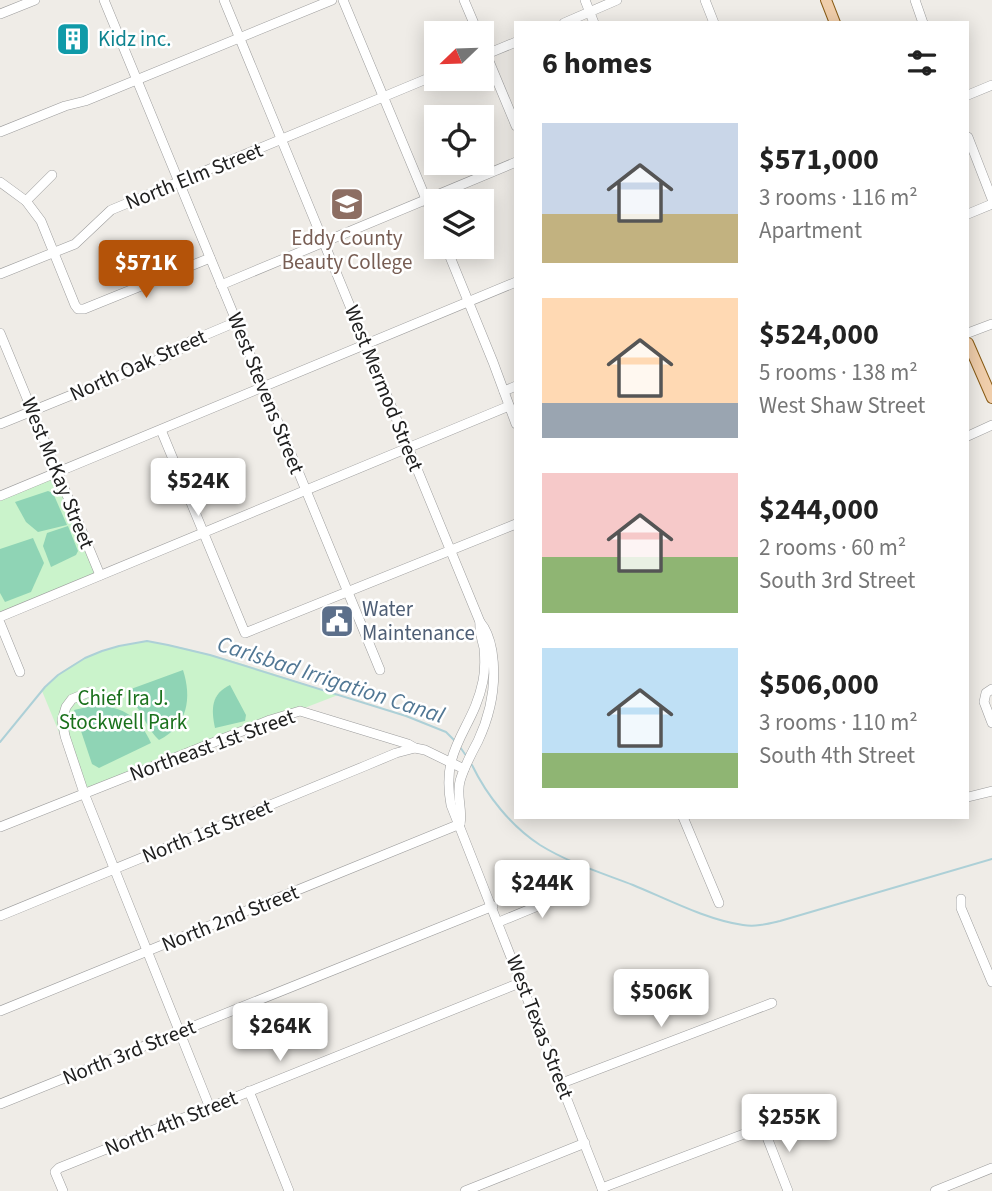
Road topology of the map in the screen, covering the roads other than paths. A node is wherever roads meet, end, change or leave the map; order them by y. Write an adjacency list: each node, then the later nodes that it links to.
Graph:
1 (35, 0): 13 (street)
2 (104, 0): 24 (street, West Stevens Street)
3 (224, 0): 20 (street, West Mermod Street)
4 (332, 0): 20 (street)
5 (344, 0): 28 (street)
6 (464, 0): 14 (street)
7 (585, 0): 12 (street)
8 (618, 0): 12 (street)
9 (705, 0): 17 (street)
10 (826, 0): 18 (main road)
11 (915, 0): 19 (street)
12 (589, 12): 15 (street); 16 (street)
13 (0, 14)
14 (473, 21)
15 (569, 21)
16 (593, 21)
17 (714, 21)
18 (834, 21)
19 (922, 21)
20 (239, 38): 24 (street); 31 (street, West Mermod Street)
21 (514, 44): 22 (street)
22 (494, 51)
23 (494, 77): 29 (street)
24 (136, 79): 30 (street); 36 (street, West Stevens Street)
25 (424, 80): 28 (street, North Elm Street)
26 (992, 85): 27 (street)
27 (969, 95)
28 (383, 97): 31 (street, North Elm Street); 38 (street)
29 (514, 122)
30 (0, 132)
31 (282, 140): 36 (street, North Elm Street); 43 (street, West Mermod Street)
32 (969, 140): 41 (street)
33 (514, 163): 37 (street)
34 (52, 175): 39 (street)
35 (0, 182): 39 (street)
36 (178, 182): 44 (street, North Elm Street); 45 (street, West Stevens Street)
37 (452, 189)
38 (424, 195)
39 (26, 201): 44 (street)
40 (424, 201): 43 (street)
41 (992, 202): 42 (street)
42 (969, 214)
43 (324, 242): 49 (street); 55 (street, West Mermod Street)
44 (54, 253): 45 (street); 47 (street, North Elm Street)
45 (210, 258): 49 (street, West Stevens Street)
46 (451, 259): 50 (street)
47 (0, 274)
48 (514, 283): 50 (street)
49 (221, 285): 51 (street, West Stevens Street)
50 (468, 301): 55 (street); 59 (street)
51 (236, 322): 57 (street, West Stevens Street); 62 (street, North Oak Street)
52 (992, 324): 54 (street)
53 (0, 333): 62 (street, West McKay Street)
54 (969, 334)
55 (366, 344): 57 (street); 68 (street, West Mermod Street)
56 (969, 345): 60 (main road)
57 (264, 387): 66 (street); 70 (street, West Stevens Street)
58 (514, 387): 59 (street)
59 (504, 391): 61 (street)
60 (992, 398)
61 (509, 406): 63 (street); 68 (street)
62 (32, 411): 64 (street, North Oak Street); 69 (street, West McKay Street)
63 (514, 419)
64 (0, 424)
65 (992, 425): 67 (street)
66 (161, 430): 69 (street); 73 (street)
67 (969, 436)
68 (409, 448): 70 (street); 74 (street, West Mermod Street)
69 (57, 472): 71 (street); 75 (street, West McKay Street)
70 (305, 490): 73 (street); 76 (street, West Stevens Street)
71 (0, 496)
72 (514, 525): 74 (street)
73 (203, 532): 75 (street); 76 (street)
74 (451, 551): 76 (street); 78 (street, West Mermod Street)
75 (100, 575): 77 (street)
76 (347, 592): 80 (street, West Stevens Street)
77 (0, 617)
78 (480, 622): 86 (street, West Texas Street); 87 (street, West Texas Street)
79 (0, 623): 81 (street)
80 (380, 670)
81 (20, 672)
82 (989, 691): 84 (street)
83 (89, 692): 89 (street)
84 (992, 723)
85 (415, 748): 86 (street, Northeast 1st Street); 89 (street, Northeast 1st Street); 94 (street, North 1st Street)
86 (451, 759): 87 (street, Northeast 1st Street); 92 (street, West Texas Street)
87 (464, 769): 92 (street, West Texas Street)
88 (992, 791): 90 (street)
89 (84, 793): 93 (street, Northeast 1st Street); 94 (street)
90 (969, 797)
91 (684, 819): 97 (street)
92 (460, 824): 98 (street, West Texas Street); 101 (street, North 2nd Street)
93 (0, 827)
94 (115, 869): 99 (street, North 1st Street); 101 (street)
95 (574, 891): 100 (street)
96 (961, 899): 103 (street)
97 (719, 903)
98 (493, 906): 100 (street, West Texas Street); 106 (street, North 3rd Street)
99 (0, 916)
100 (499, 922): 102 (street, West Texas Street)
101 (148, 951): 105 (street, North 2nd Street); 106 (street)
102 (522, 982): 107 (street, West Texas Street); 108 (street, North 4th Street)
103 (992, 982)
104 (772, 1003): 107 (street)
105 (0, 1012)
106 (180, 1033): 109 (street, North 3rd Street); 111 (street)
107 (562, 1083): 113 (street, West Texas Street)
108 (249, 1091): 111 (street, North 4th Street); 118 (street)
109 (0, 1104)
110 (815, 1107): 112 (street)
111 (210, 1108): 117 (street, North 4th Street)
112 (763, 1127): 116 (street); 120 (street)
113 (584, 1143): 116 (street, West Texas Street); 119 (street)
114 (992, 1168): 115 (street)
115 (960, 1181): 121 (street); 122 (street)
116 (603, 1190)
117 (62, 1191)
118 (289, 1191)
119 (465, 1191)
120 (788, 1191)
121 (935, 1191)
122 (964, 1191)

